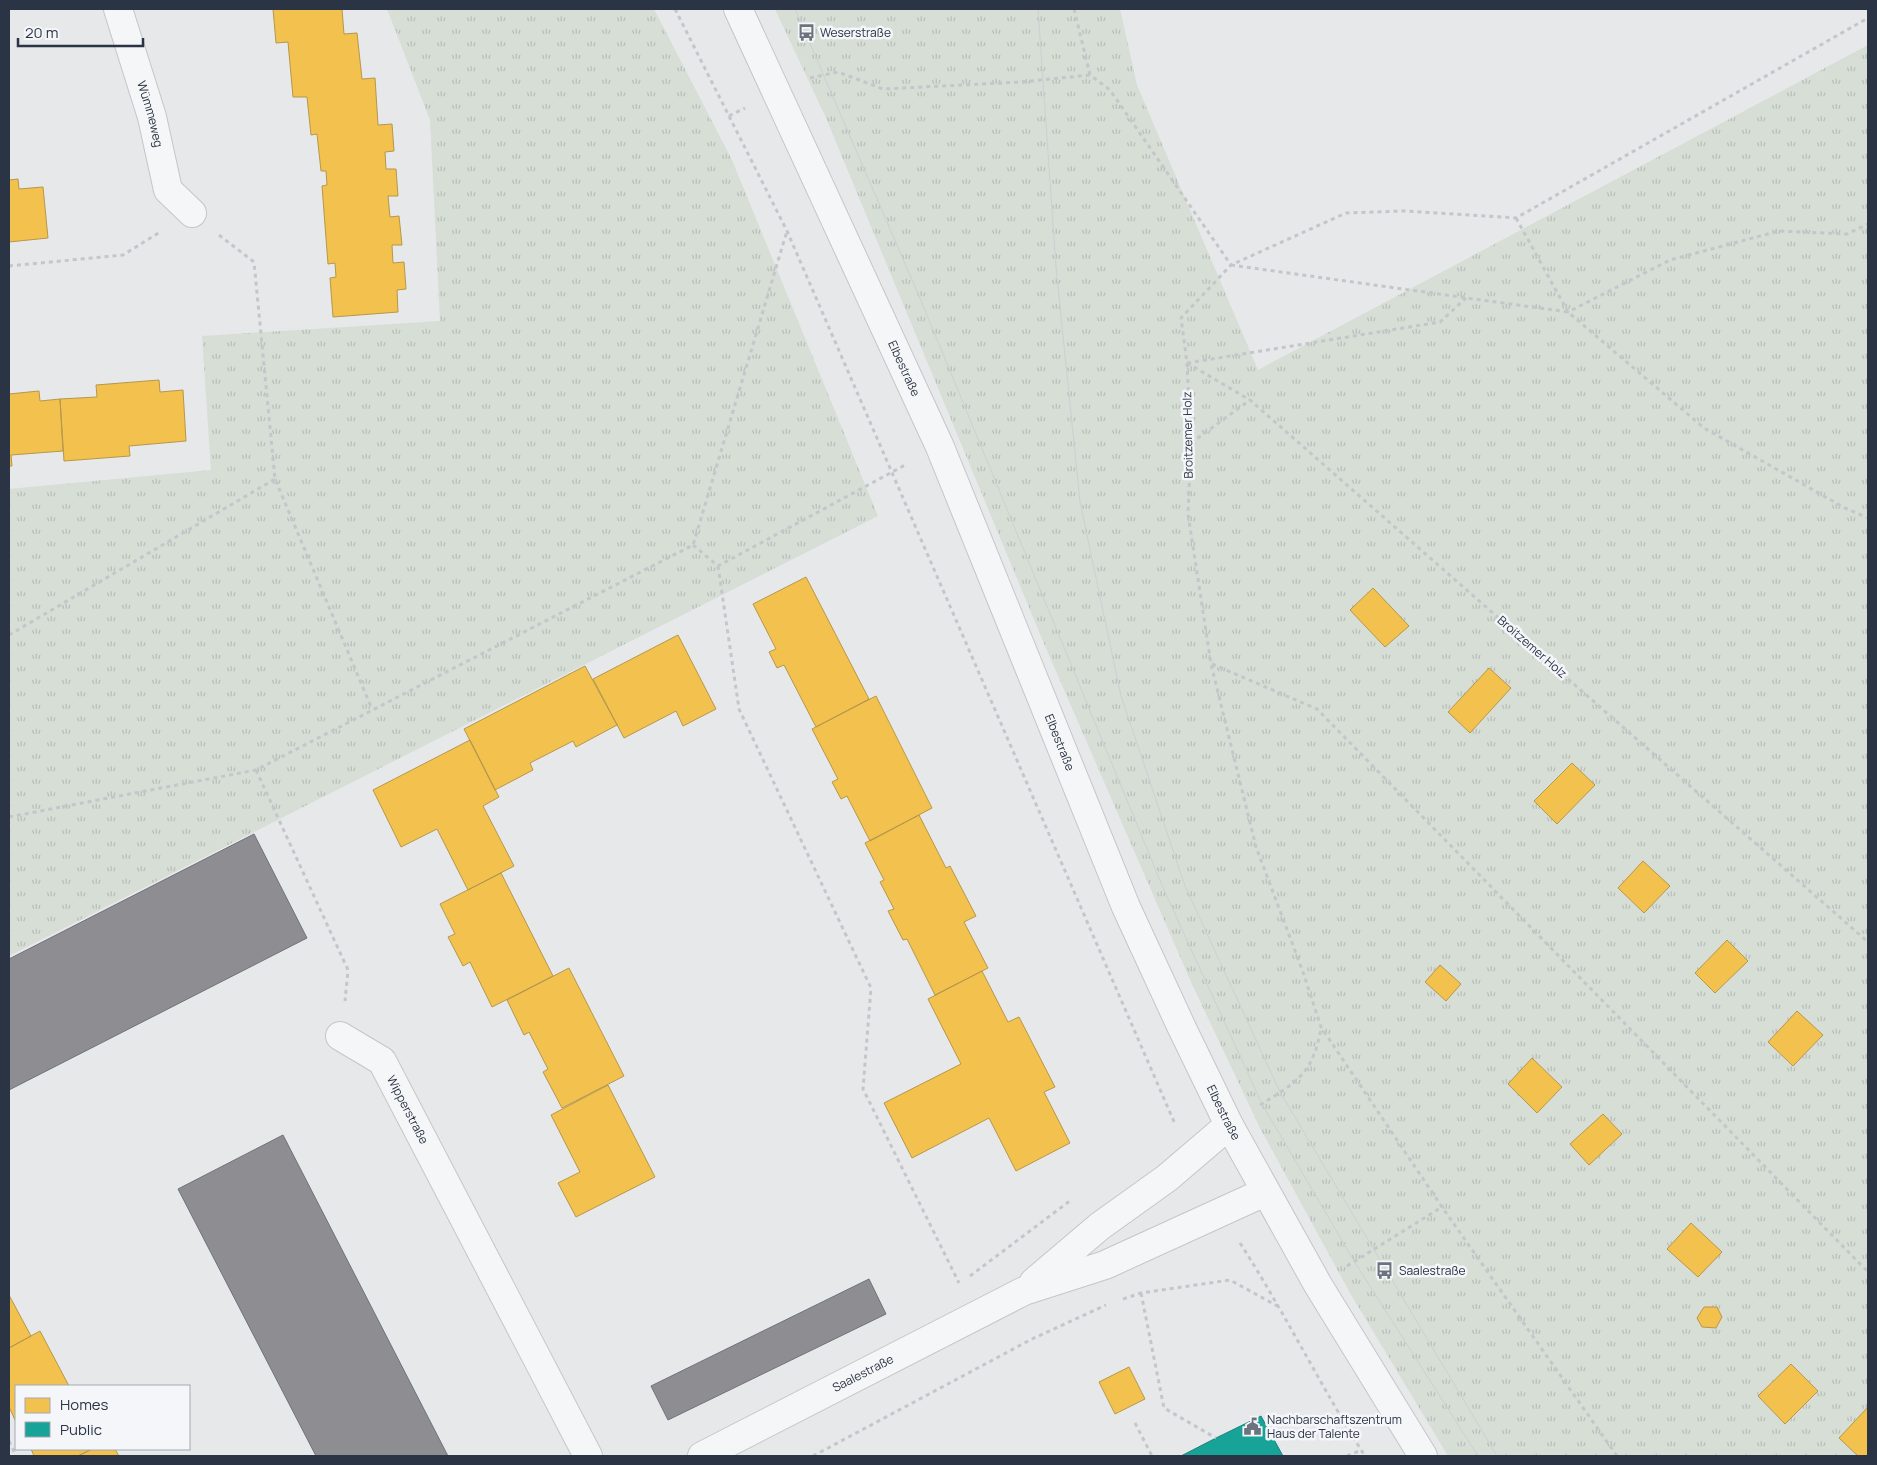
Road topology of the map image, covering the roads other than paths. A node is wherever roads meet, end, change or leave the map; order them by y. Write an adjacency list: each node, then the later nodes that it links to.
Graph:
1 (118, 9): 3 (street, Wümmeweg)
2 (738, 9): 5 (street, Elbestraße)
3 (192, 213)
4 (340, 1036): 8 (street, Wipperstraße)
5 (1230, 1125): 6 (street, Elbestraße); 7 (street, Saalestraße)
6 (1265, 1192): 7 (street, Saalestraße); 10 (street, Elbestraße)
7 (1024, 1291): 9 (street, Saalestraße)
8 (588, 1456)
9 (702, 1456)
10 (1423, 1456)

